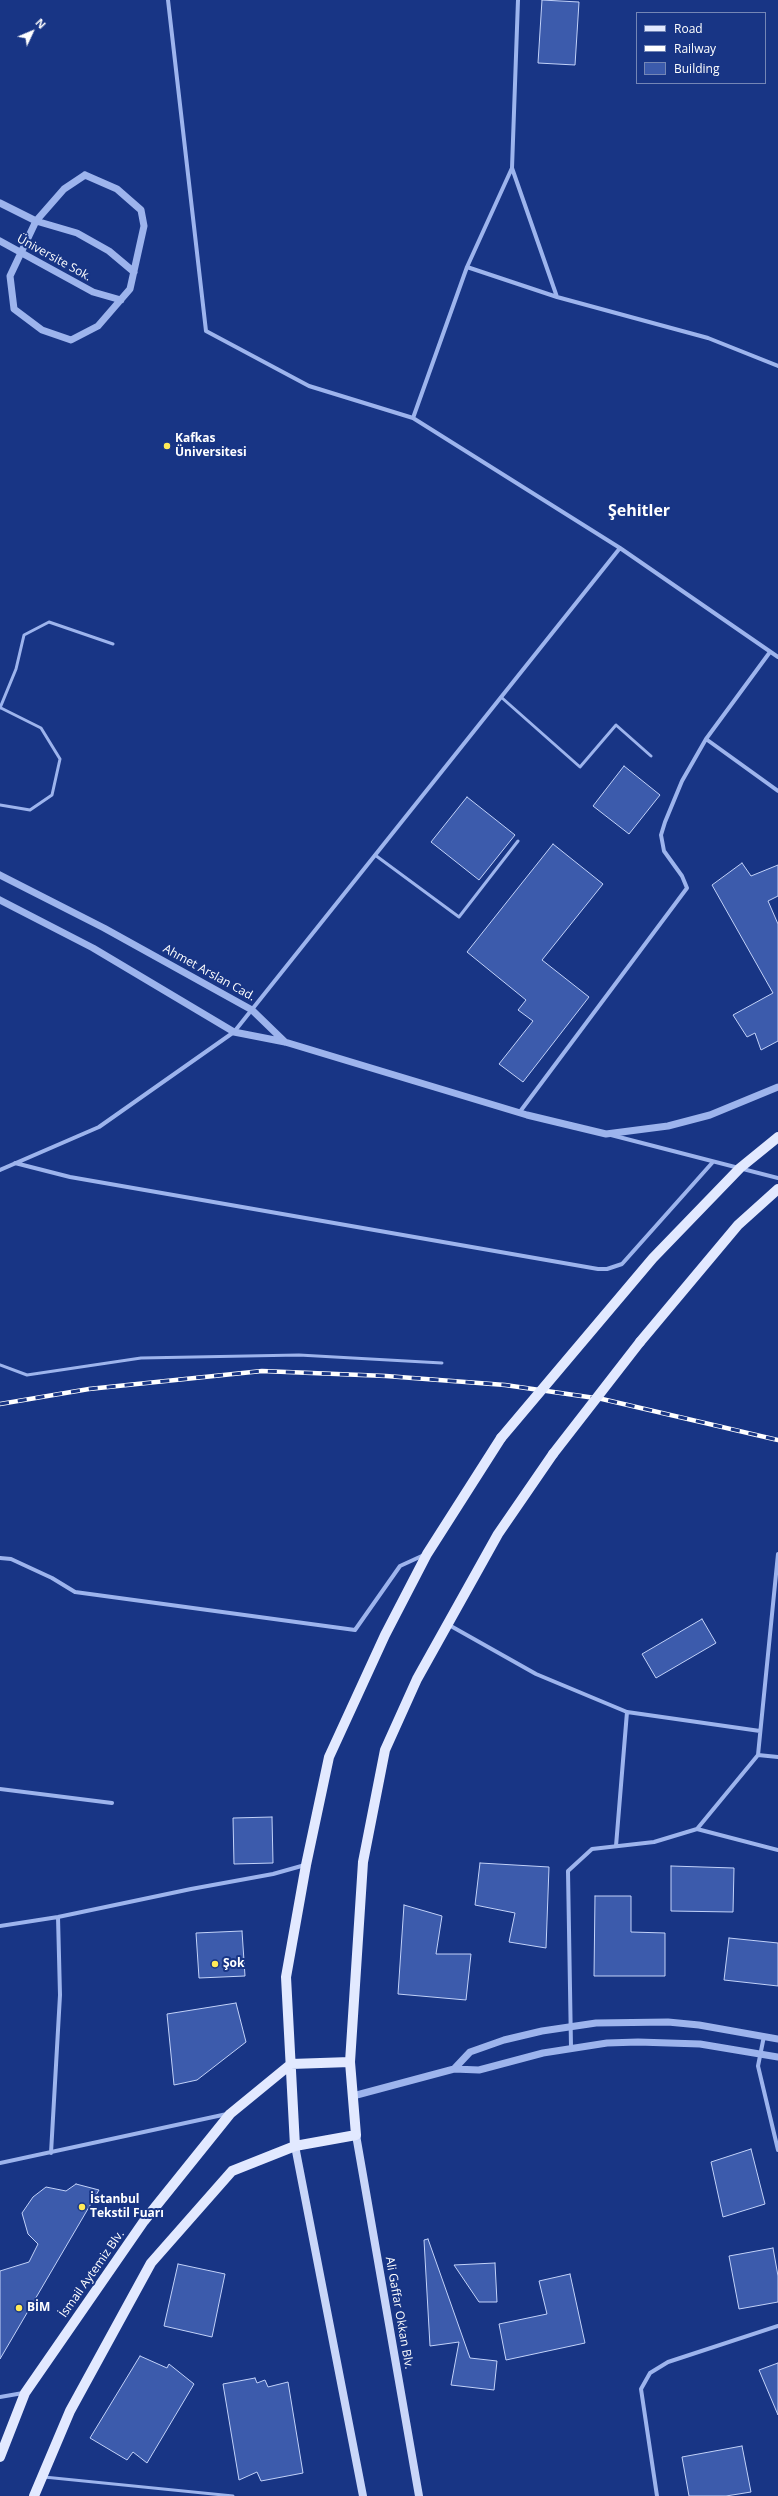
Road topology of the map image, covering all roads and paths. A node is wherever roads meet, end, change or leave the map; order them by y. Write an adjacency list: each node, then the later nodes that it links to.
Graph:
1 (168, 0): 13 (street)
2 (518, 0): 3 (street)
3 (512, 168): 8 (street); 10 (street)
4 (0, 203): 5 (street, Üniversite Sok.)
5 (36, 221): 7 (street); 9 (street, Üniversite Sok.); 9 (street)
6 (0, 241): 7 (street, Üniversite Sok.)
7 (21, 252): 11 (street, Üniversite Sok.); 11 (street)
8 (466, 267): 10 (street); 13 (street)
9 (134, 272): 11 (street)
10 (557, 297): 12 (street)
11 (120, 300)
12 (778, 366)
13 (413, 418): 14 (street)
14 (620, 548): 16 (street); 18 (street)
15 (113, 644): 19 (lane)
16 (770, 652): 17 (street); 20 (street)
17 (778, 657)
18 (501, 697): 21 (lane); 25 (street)
19 (0, 708): 23 (lane)
20 (706, 739): 22 (street); 32 (street)
21 (650, 756)
22 (778, 791)
23 (0, 805)
24 (518, 841): 25 (lane)
25 (375, 855): 28 (street)
26 (0, 875): 28 (street, Ahmet Arslan Cad.)
27 (0, 900): 29 (street)
28 (252, 1010): 29 (street); 30 (street, Ahmet Arslan Cad.)
29 (234, 1032): 30 (street); 35 (street)
30 (285, 1042): 32 (street)
31 (778, 1087): 33 (street)
32 (519, 1113): 33 (street)
33 (606, 1134): 36 (street)
34 (778, 1137): 42 (main road, bridge)
35 (14, 1163): 36 (street); 37 (street)
36 (712, 1163): 38 (street)
37 (0, 1170)
38 (778, 1178)
39 (778, 1189): 45 (main road, bridge)
40 (442, 1363): 41 (lane)
41 (0, 1365)
42 (427, 1554): 44 (street); 55 (main road)
43 (778, 1554): 47 (street)
44 (0, 1558)
45 (447, 1624): 46 (street); 64 (main road)
46 (627, 1712): 47 (street); 53 (street)
47 (760, 1731): 48 (street)
48 (758, 1755): 49 (street); 52 (street)
49 (778, 1757)
50 (0, 1789): 51 (street)
51 (112, 1803)
52 (697, 1828): 53 (street); 54 (street)
53 (616, 1846): 58 (street)
54 (778, 1850)
55 (306, 1865): 56 (street); 65 (main road)
56 (58, 1917): 57 (street); 72 (street)
57 (0, 1926)
58 (571, 2026): 59 (street); 61 (street); 66 (street)
59 (764, 2036): 60 (street); 62 (street)
60 (778, 2039)
61 (571, 2047): 62 (street); 66 (street)
62 (760, 2053): 63 (street); 71 (street)
63 (778, 2057)
64 (350, 2062): 65 (main road); 67 (main road)
65 (291, 2064): 68 (main road, İsmail Aytemiz Blv.); 70 (main road)
66 (454, 2069): 67 (street)
67 (353, 2096): 69 (main road)
68 (230, 2114): 72 (street); 75 (main road, İsmail Aytemiz Blv.)
69 (356, 2135): 70 (main road); 82 (main road, Ali Gaffar Okkan Blv.)
70 (295, 2146): 78 (main road); 81 (main road)
71 (778, 2150)
72 (51, 2153): 73 (street)
73 (0, 2163)
74 (778, 2326): 83 (street)
75 (25, 2393): 76 (street); 77 (main road, İsmail Aytemiz Blv.)
76 (0, 2396)
77 (0, 2457)
78 (42, 2476): 79 (main road); 80 (lane)
79 (34, 2496)
80 (233, 2496)
81 (363, 2496)
82 (419, 2496)
83 (657, 2496)

